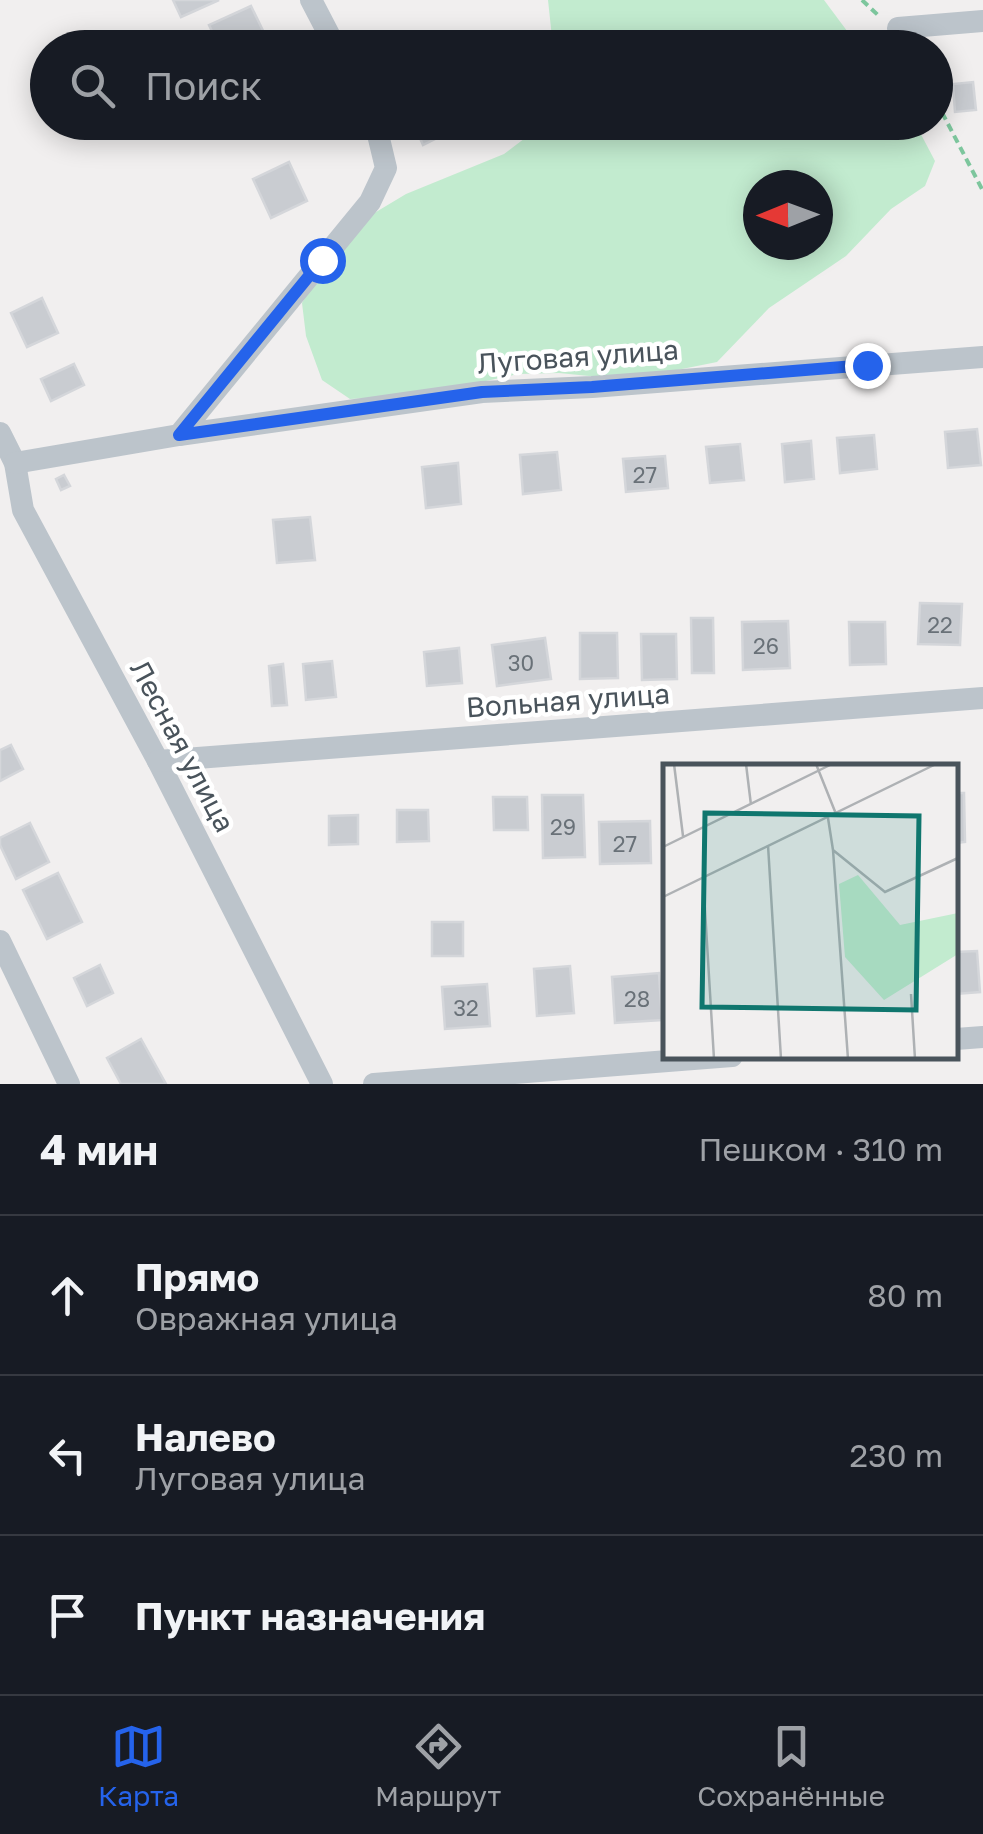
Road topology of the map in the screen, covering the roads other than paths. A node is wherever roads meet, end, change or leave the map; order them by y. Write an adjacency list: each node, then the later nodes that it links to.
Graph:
1 (311, 0): 4 (street)
2 (983, 21): 3 (street)
3 (898, 28)
4 (327, 30)
5 (381, 140): 8 (street)
6 (983, 357): 8 (street, Луговая улица)
7 (0, 433): 9 (street, Лесная улица)
8 (179, 435): 9 (street, Луговая улица)
9 (16, 463): 11 (street, Лесная улица)
10 (983, 698): 11 (street, Вольная улица)
11 (158, 761): 17 (street, Лесная улица)
12 (0, 942): 16 (street)
13 (983, 1037): 14 (street)
14 (958, 1039)
15 (694, 1059): 18 (street)
16 (69, 1084)
17 (322, 1084)
18 (374, 1084)

